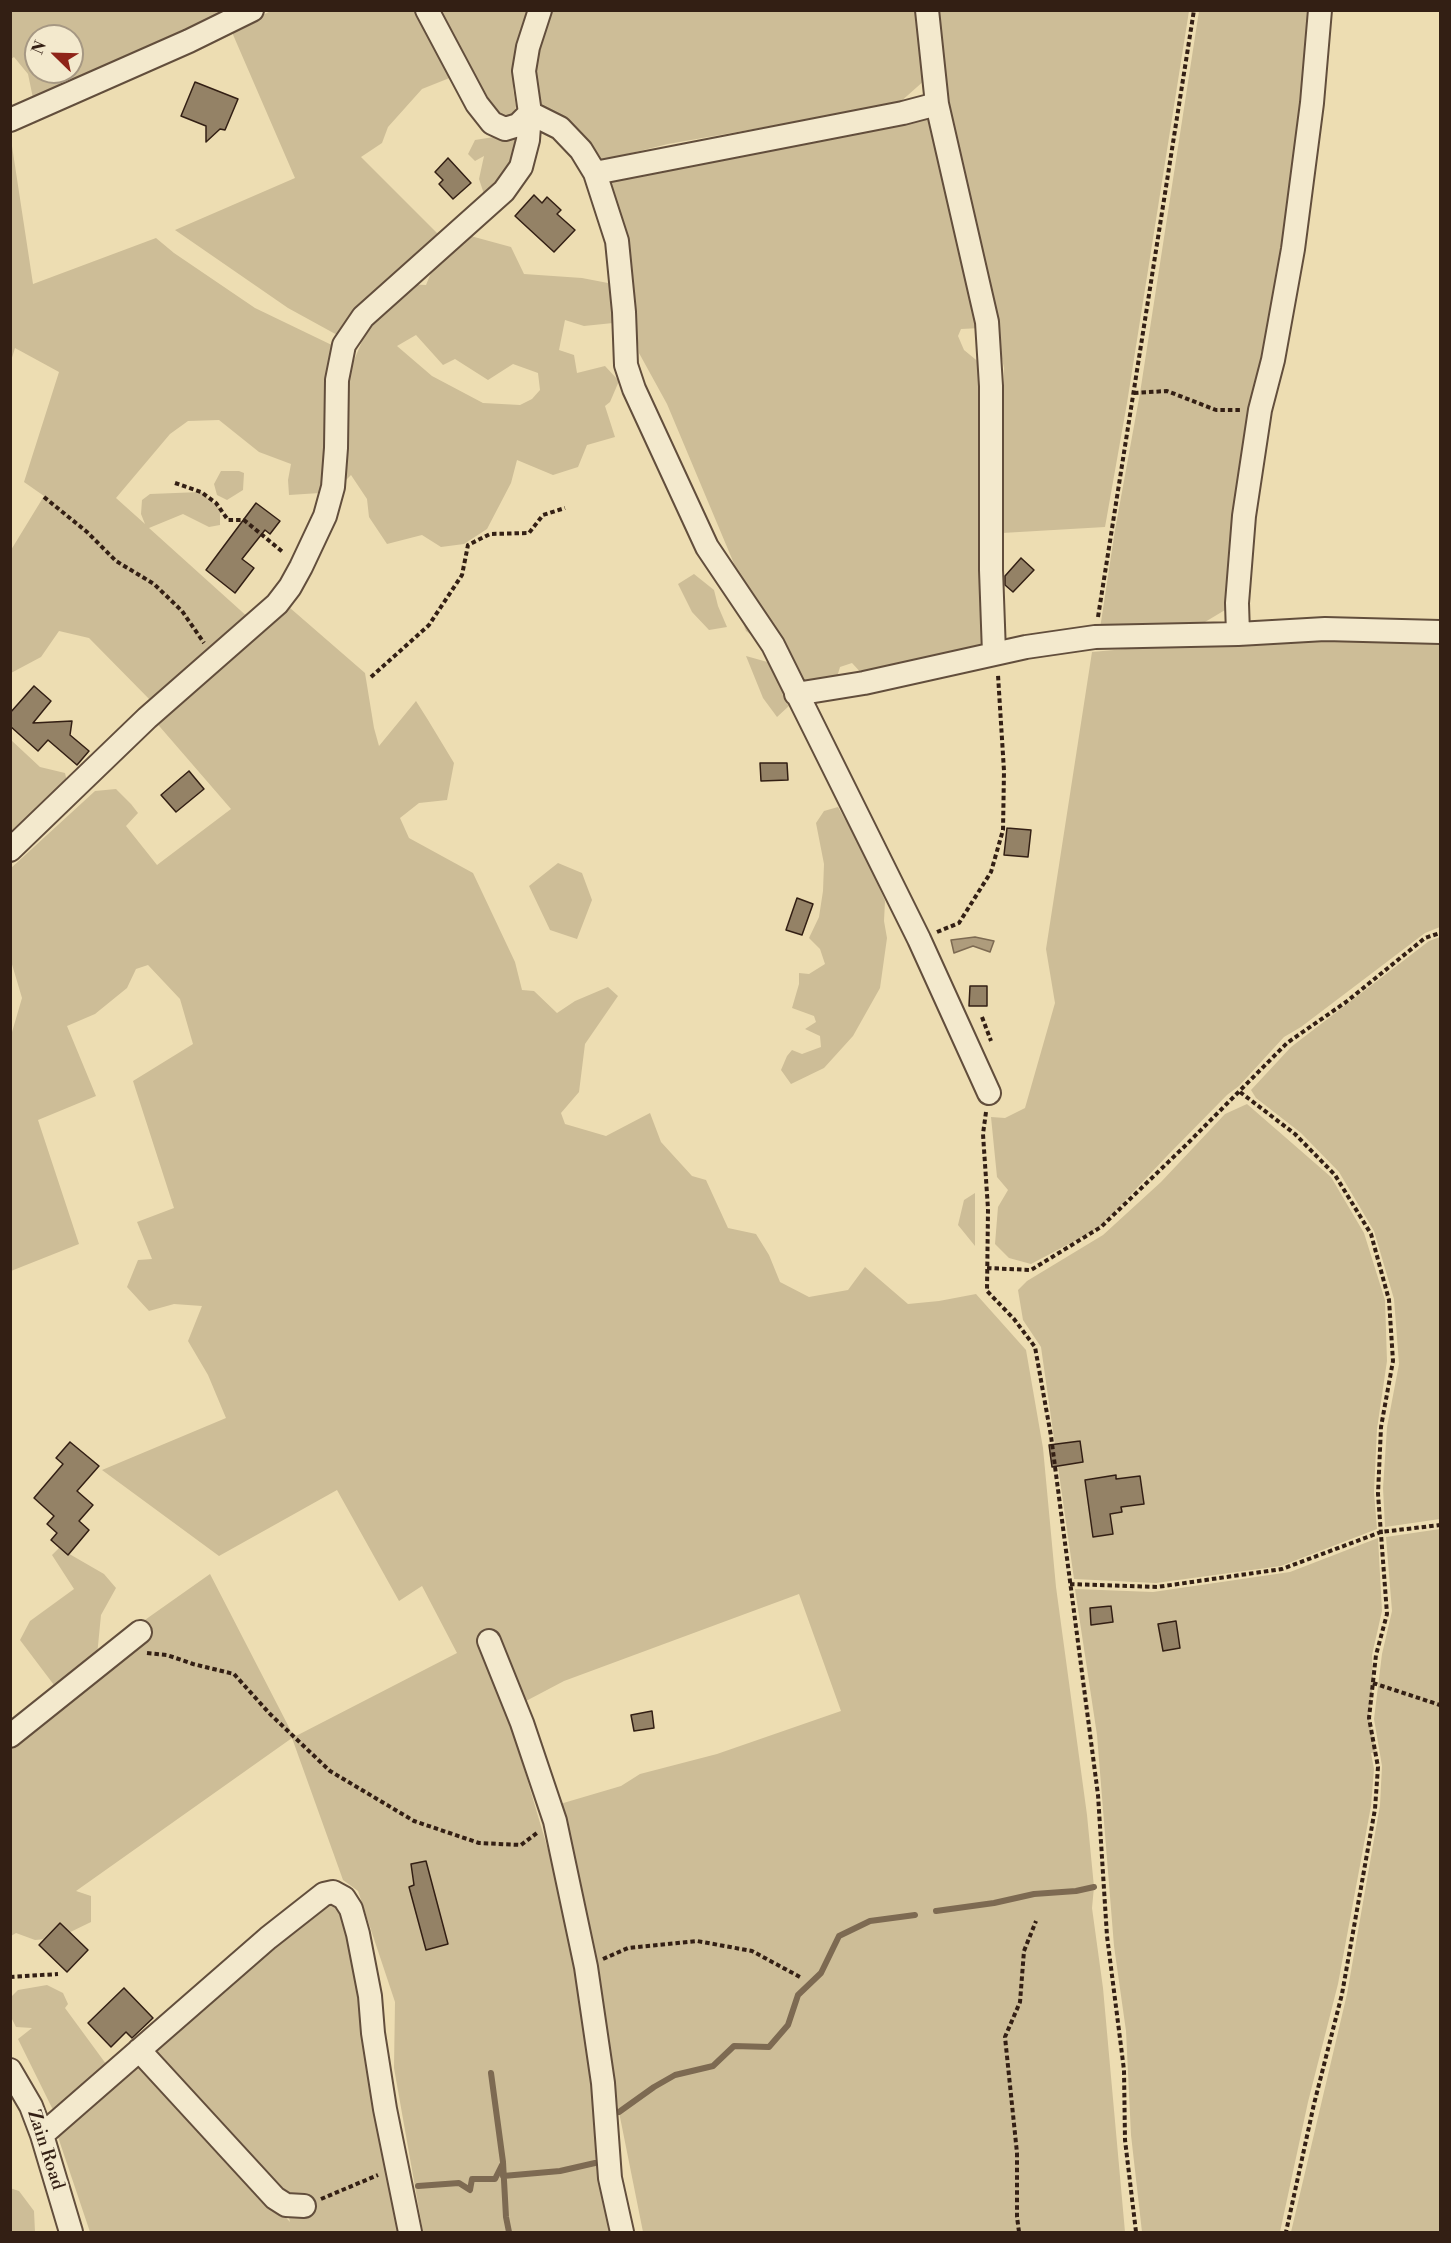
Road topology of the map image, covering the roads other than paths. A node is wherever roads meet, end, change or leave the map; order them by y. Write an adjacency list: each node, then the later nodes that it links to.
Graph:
1 (252, 10): 8 (street)
2 (427, 10): 7 (street)
3 (540, 10): 7 (street)
4 (927, 10): 6 (street)
5 (1320, 10): 11 (street)
6 (937, 104): 9 (street); 12 (street)
7 (530, 113): 9 (street); 14 (street)
8 (10, 120)
9 (595, 173): 13 (street)
10 (1440, 632): 11 (street)
11 (1238, 634): 12 (street)
12 (994, 653): 13 (street)
13 (796, 694): 15 (street)
14 (10, 850)
15 (989, 1093)
16 (133, 1638): 18 (street)
17 (489, 1641): 25 (street)
18 (10, 1736)
19 (139, 2050): 21 (street); 22 (street); 24 (street)
20 (10, 2070): 21 (street, Zain Road)
21 (42, 2135): 23 (street, Zain Road)
22 (304, 2206)
23 (71, 2232)
24 (410, 2232)
25 (622, 2232)

